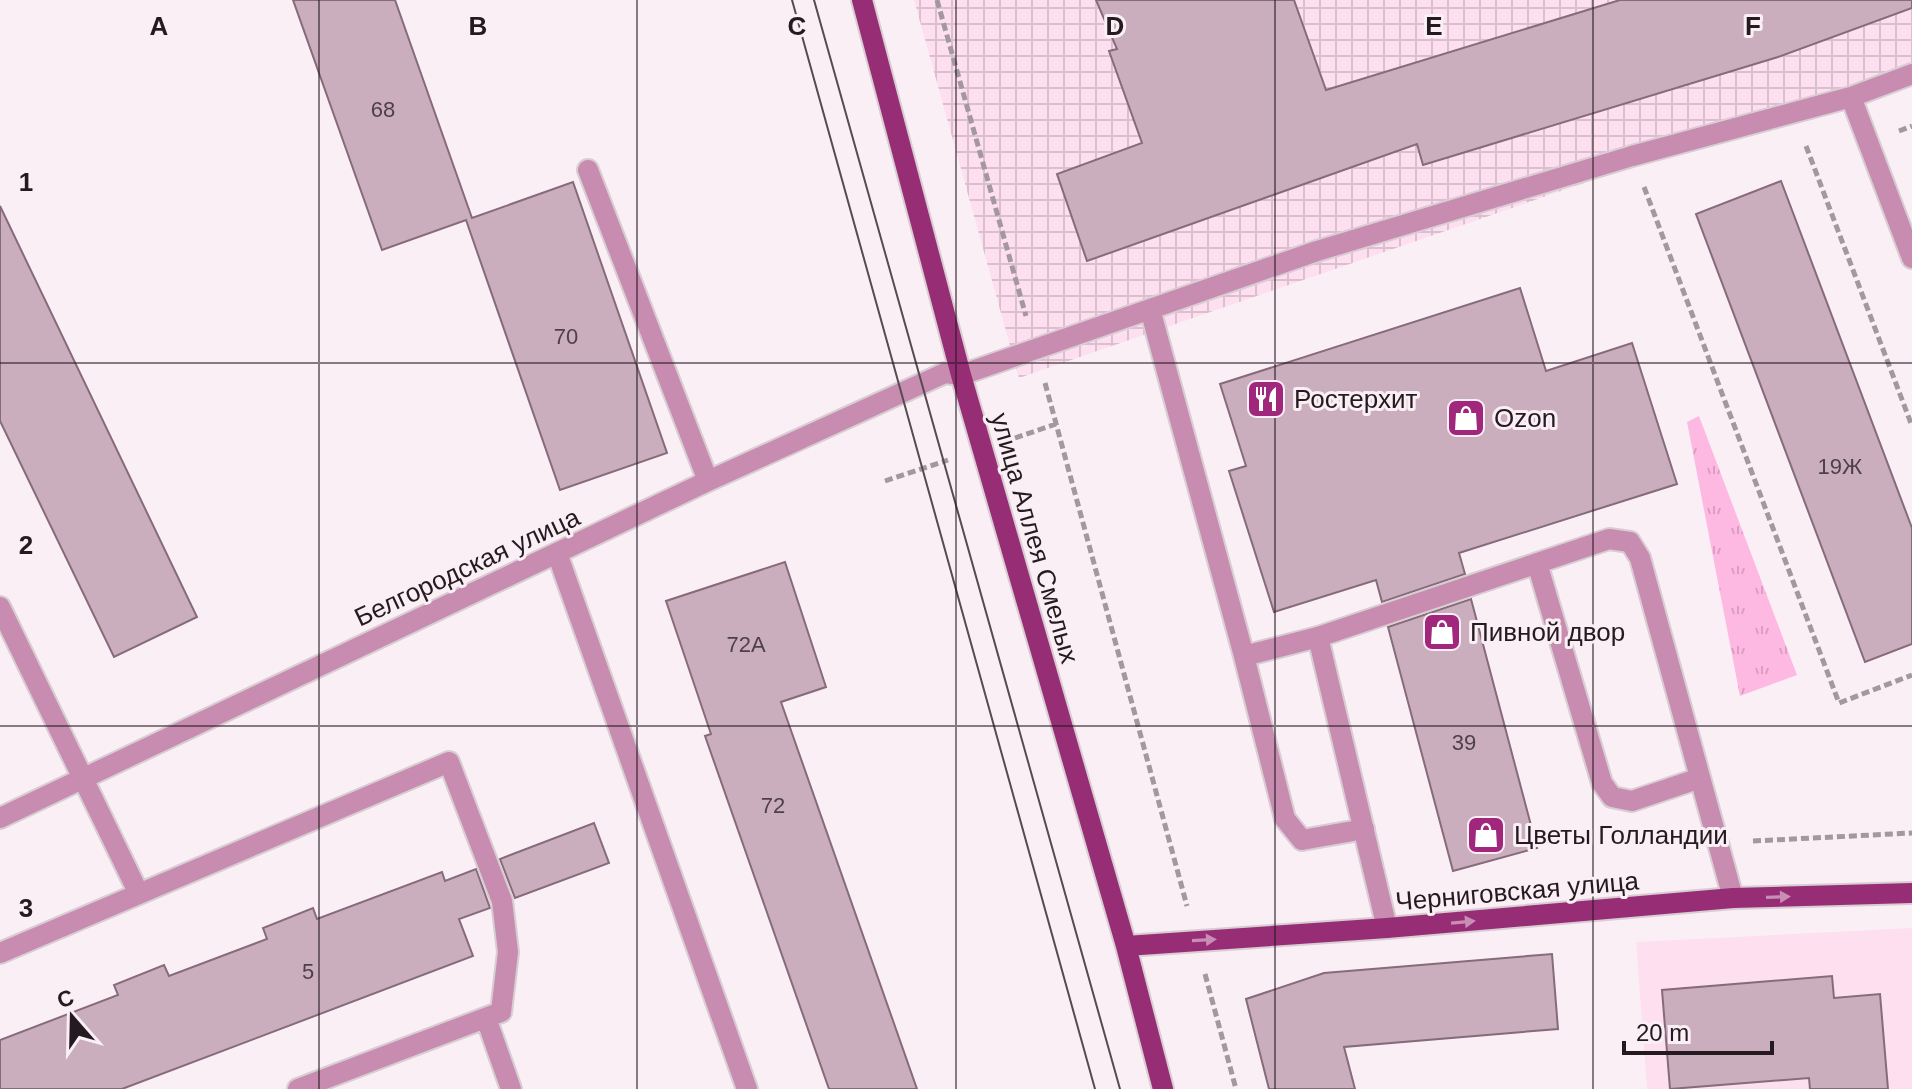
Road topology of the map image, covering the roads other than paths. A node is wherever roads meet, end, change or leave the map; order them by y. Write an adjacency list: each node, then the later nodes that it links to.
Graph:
1 (862, 0): 7 (main road, улица Аллея Смелых)
2 (1912, 74): 3 (street, Белгородская улица)
3 (1851, 97): 5 (street); 6 (street, Белгородская улица)
4 (588, 170): 8 (street)
5 (1912, 258)
6 (1150, 309): 7 (street, Белгородская улица); 13 (street)
7 (961, 375): 8 (street, Белгородская улица); 22 (main road, улица Аллея Смелых)
8 (708, 481): 9 (street, Белгородская улица)
9 (557, 553): 14 (street, Белгородская улица); 27 (street)
10 (1537, 563): 12 (street); 15 (street); 15 (street)
11 (0, 607): 14 (street)
12 (1318, 637): 13 (street); 17 (street)
13 (1244, 656): 17 (street)
14 (84, 778): 16 (street, Белгородская улица); 19 (street)
15 (1700, 778): 20 (street)
16 (0, 818)
17 (1364, 829): 21 (street)
18 (1912, 893): 20 (main road, Черниговская улица, one-way to 18)
19 (139, 894): 23 (street); 24 (street)
20 (1733, 898): 21 (main road, Черниговская улица, one-way to 20)
21 (1387, 928): 22 (main road, Черниговская улица, one-way to 21)
22 (1126, 946): 28 (main road, улица Аллея Смелых)
23 (0, 953)
24 (486, 1018): 25 (street); 26 (street)
25 (298, 1089)
26 (511, 1089)
27 (747, 1089)
28 (1163, 1089)

